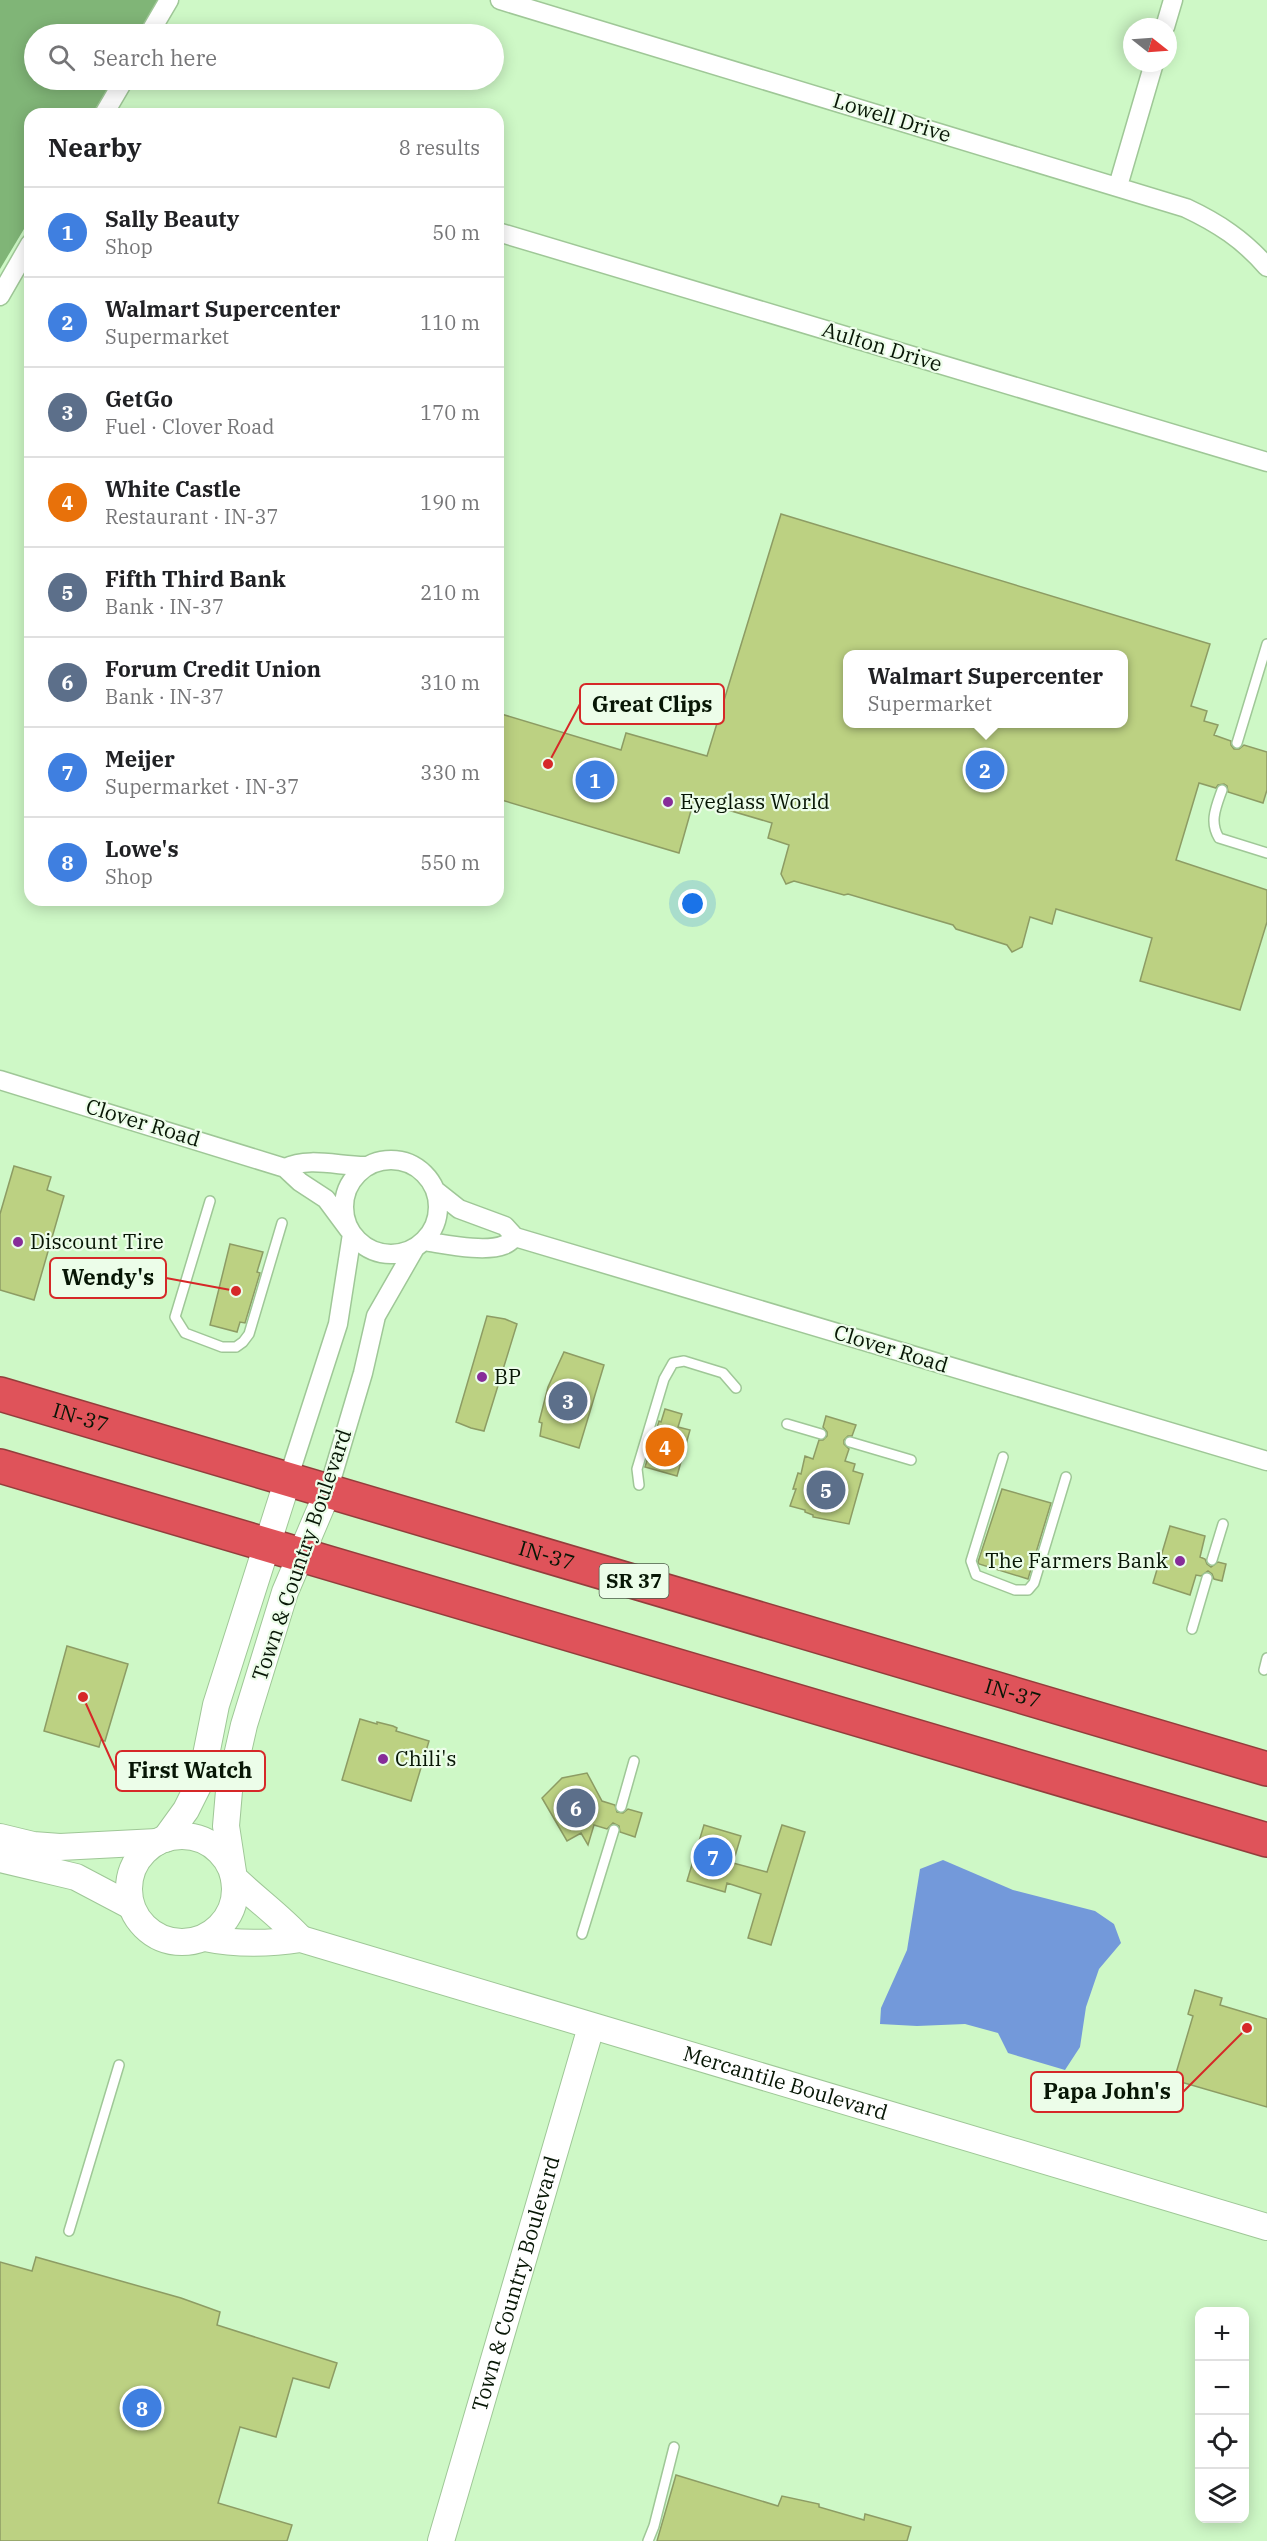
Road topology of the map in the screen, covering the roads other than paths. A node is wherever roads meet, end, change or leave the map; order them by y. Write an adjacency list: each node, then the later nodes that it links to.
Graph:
1 (169, 0): 5 (street)
2 (500, 0): 9 (street, Lowell Drive)
3 (1173, 0): 4 (street)
4 (1168, 18)
5 (155, 24)
6 (1151, 72): 9 (street)
7 (120, 90): 8 (street)
8 (113, 108)
9 (1118, 186): 12 (street, Lowell Drive)
10 (504, 234): 14 (street, Aulton Drive)
11 (24, 254): 13 (street)
12 (1267, 267)
13 (0, 296)
14 (1267, 462)
15 (1267, 644): 16 (lane)
16 (1237, 742)
17 (1222, 790): 18 (lane)
18 (1267, 853)
19 (0, 1080): 21 (street, Clover Road)
20 (368, 1166): 21 (street, Clover Road); 22 (street); 25 (street)
21 (285, 1168): 25 (street, Clover Road)
22 (435, 1190): 26 (street, Clover Road); 27 (street)
23 (210, 1201): 24 (lane)
24 (282, 1222)
25 (350, 1232): 27 (street); 38 (street, Town & Country Boulevard)
26 (515, 1238): 27 (street); 35 (street, Clover Road)
27 (419, 1245): 40 (street, Town & Country Boulevard)
28 (736, 1388): 39 (lane)
29 (0, 1394): 38 (highway, IN-37 / SR 37)
30 (787, 1425): 31 (lane)
31 (821, 1434)
32 (850, 1442): 34 (lane)
33 (1003, 1457): 37 (lane)
34 (911, 1460)
35 (1267, 1461)
36 (0, 1466): 42 (highway)
37 (1066, 1476)
38 (288, 1479): 40 (highway, IN-37 / SR 37); 42 (street, Town & Country Boulevard)
39 (639, 1485)
40 (328, 1491): 43 (street, Town & Country Boulevard); 50 (highway, IN-37 / SR 37)
41 (1223, 1524): 44 (lane)
42 (268, 1545): 43 (highway); 54 (street, Town & Country Boulevard)
43 (301, 1555): 55 (highway); 57 (street, Town & Country Boulevard)
44 (1212, 1560)
45 (1208, 1578): 46 (lane)
46 (1192, 1629)
47 (1267, 1658): 48 (lane)
48 (1264, 1670)
49 (634, 1761): 51 (lane)
50 (1267, 1769)
51 (621, 1807)
52 (614, 1830): 59 (lane)
53 (0, 1837): 54 (street)
54 (161, 1840): 57 (street); 58 (street)
55 (1267, 1840)
56 (0, 1859): 58 (street)
57 (234, 1875): 60 (street); 61 (street, Mercantile Boulevard)
58 (131, 1906): 60 (street)
59 (582, 1934)
60 (205, 1938): 61 (street, Mercantile Boulevard)
61 (301, 1939): 62 (street, Mercantile Boulevard)
62 (591, 2027): 64 (street, Mercantile Boulevard); 67 (street, Town & Country Boulevard)
63 (119, 2065): 65 (lane)
64 (1267, 2227)
65 (69, 2231)
66 (674, 2447): 68 (lane)
67 (441, 2541)
68 (648, 2541)

